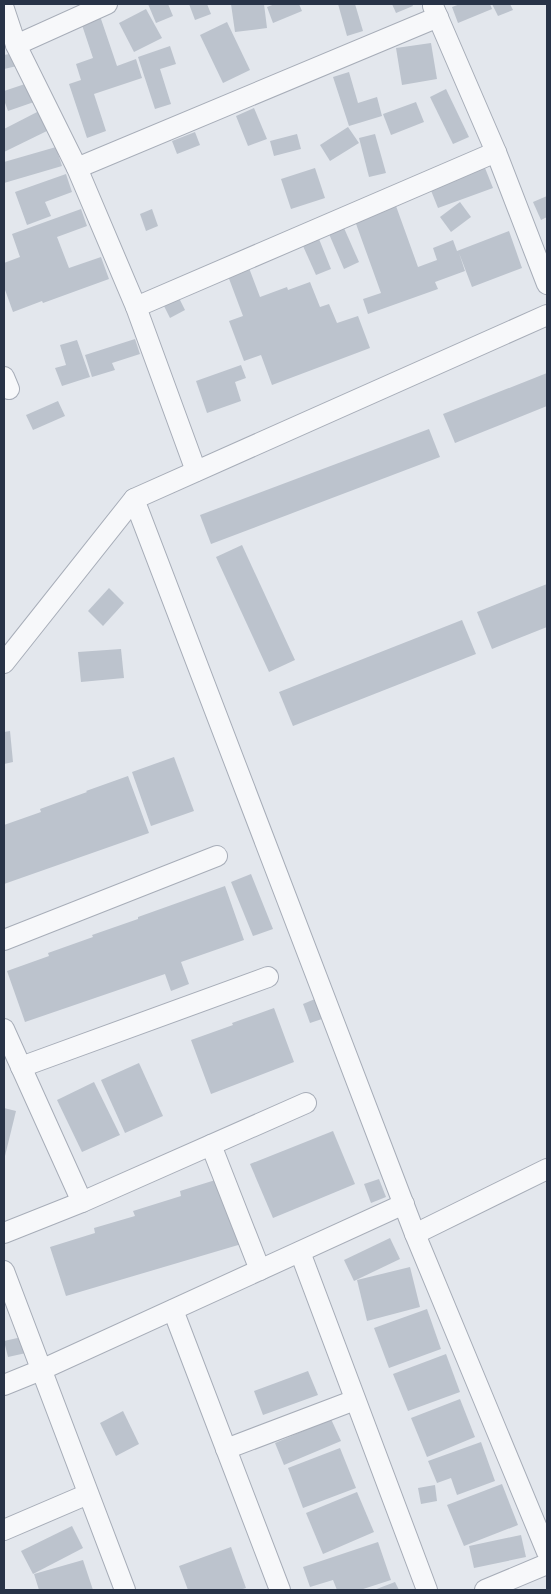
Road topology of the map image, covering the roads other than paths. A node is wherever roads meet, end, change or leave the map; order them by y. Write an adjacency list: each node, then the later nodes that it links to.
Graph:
1 (107, 4): 4 (street)
2 (4, 9): 4 (street)
3 (435, 10): 5 (street); 6 (street)
4 (16, 45): 6 (street)
5 (496, 152): 7 (street); 8 (street)
6 (77, 168): 8 (street)
7 (547, 284)
8 (136, 307): 12 (street)
9 (547, 315): 12 (street)
10 (4, 377): 11 (street)
11 (4, 388)
12 (196, 471): 13 (street)
13 (134, 499): 14 (street); 24 (street)
14 (4, 663)
15 (217, 856): 16 (street)
16 (4, 940)
17 (268, 977): 19 (street)
18 (4, 1029): 19 (street)
19 (21, 1067): 23 (street)
20 (306, 1103): 21 (street)
21 (211, 1145): 23 (street); 28 (street)
22 (547, 1169): 26 (street)
23 (82, 1202): 25 (street)
24 (404, 1204): 26 (street); 27 (street)
25 (4, 1232)
26 (415, 1234): 37 (street)
27 (300, 1252): 28 (street); 33 (street)
28 (260, 1270): 30 (street)
29 (4, 1271): 31 (street)
30 (173, 1310): 31 (street); 34 (street)
31 (41, 1370): 32 (street); 35 (street)
32 (4, 1385)
33 (355, 1400): 34 (street); 41 (street)
34 (226, 1449): 40 (street)
35 (88, 1494): 36 (street); 39 (street)
36 (4, 1530)
37 (547, 1552)
38 (547, 1564): 42 (street)
39 (125, 1590)
40 (280, 1590)
41 (427, 1590)
42 (485, 1590)

